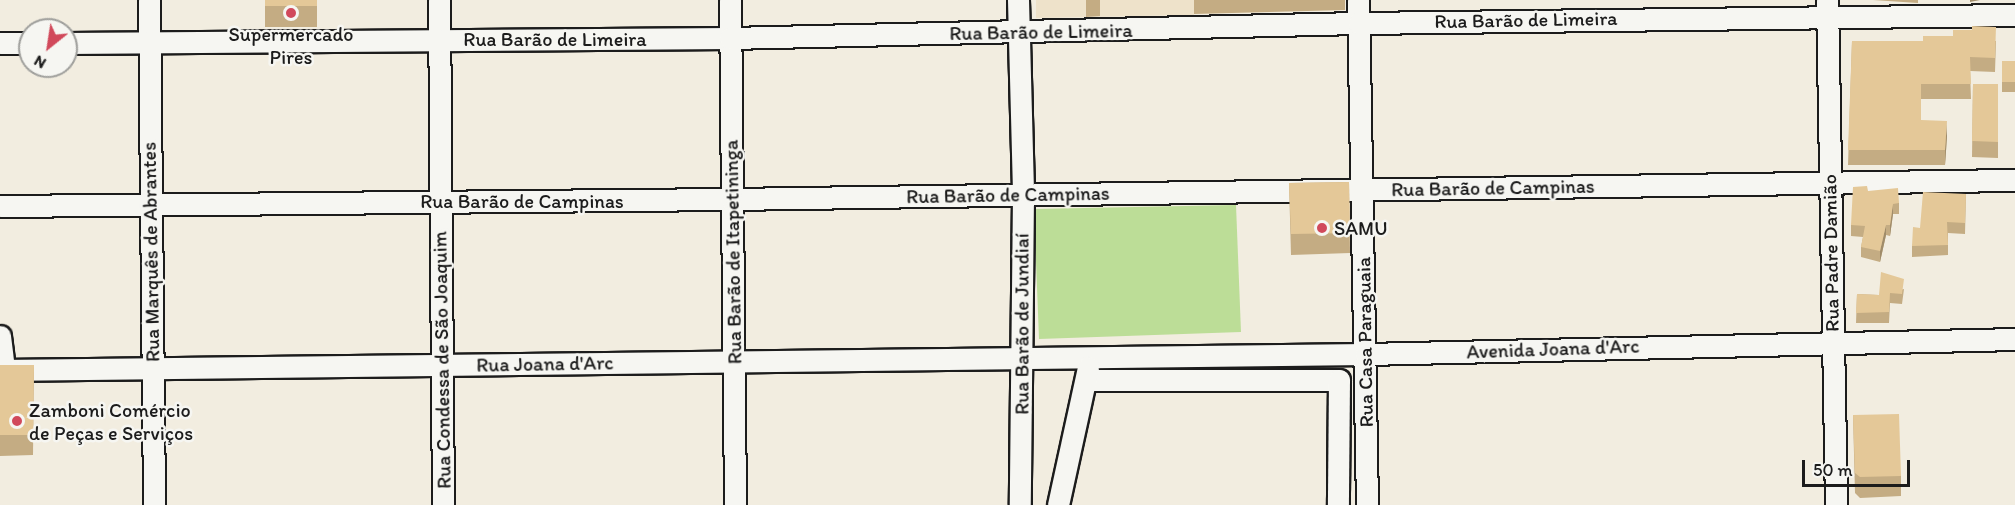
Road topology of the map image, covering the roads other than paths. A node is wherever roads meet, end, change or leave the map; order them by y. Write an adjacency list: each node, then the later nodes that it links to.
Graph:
1 (149, 0): 15 (street, Rua Marquês de Abrantes)
2 (439, 0): 11 (street, Rua Condessa de São Joaquim)
3 (730, 0): 10 (street, Rua Barão de Itapetininga)
4 (1018, 0): 9 (street, Rua Barão de Jundiaí)
5 (1359, 0): 8 (street, Rua Casa Paraguaia)
6 (1827, 8): 7 (street, Rua Barão de Limeira); 8 (street, Rua Barão de Limeira); 17 (street, Rua Padre Damião)
7 (2015, 15)
8 (1359, 23): 9 (street, Rua Barão de Limeira); 18 (street, Rua Casa Paraguaia)
9 (1018, 33): 10 (street, Rua Barão de Limeira); 19 (street, Rua Barão de Jundiaí)
10 (730, 38): 11 (street, Rua Barão de Limeira); 20 (street, Rua Barão de Itapetininga)
11 (440, 40): 15 (street, Rua Barão de Limeira); 21 (street, Rua Condessa de São Joaquim)
12 (0, 43): 13 (street)
13 (18, 43)
14 (78, 43): 15 (street, Rua Barão de Limeira)
15 (150, 43): 22 (street, Rua Marquês de Abrantes)
16 (2015, 180): 17 (street, Rua Barão de Campinas)
17 (1830, 183): 18 (street, Rua Barão de Campinas); 26 (street, Rua Padre Damião)
18 (1362, 190): 19 (street, Rua Barão de Campinas); 27 (street, Rua Casa Paraguaia)
19 (1023, 195): 20 (street, Rua Barão de Campinas); 28 (street, Rua Barão de Jundiaí)
20 (731, 199): 21 (street, Rua Barão de Campinas); 30 (street, Rua Barão de Itapetininga)
21 (441, 202): 22 (street, Rua Barão de Campinas); 31 (street, Rua Condessa de São Joaquim)
22 (150, 204): 23 (street, Rua Barão de Campinas); 32 (street, Rua Marquês de Abrantes)
23 (0, 206)
24 (0, 336): 33 (street)
25 (2015, 339): 26 (street, Avenida Joana d'Arc)
26 (1833, 341): 27 (street, Avenida Joana d'Arc); 42 (street, Rua Padre Damião)
27 (1366, 354): 29 (street, Avenida Joana d'Arc); 41 (street, Rua Casa Paraguaia)
28 (1023, 358): 29 (street, Rua Joana d'Arc); 30 (street, Rua Joana d'Arc); 38 (street, Rua Barão de Jundiaí)
29 (1090, 358): 34 (street)
30 (735, 362): 31 (street, Rua Joana d'Arc); 37 (street, Rua Barão de Itapetininga)
31 (443, 365): 32 (street, Rua Joana d'Arc); 36 (street, Rua Condessa de São Joaquim)
32 (153, 368): 33 (street, Rua Joana d'Arc); 35 (street, Rua Marquês de Abrantes)
33 (2, 370)
34 (1086, 380): 39 (street); 40 (street)
35 (154, 505)
36 (443, 505)
37 (735, 505)
38 (1020, 505)
39 (1058, 505)
40 (1338, 505)
41 (1367, 505)
42 (1836, 505)

